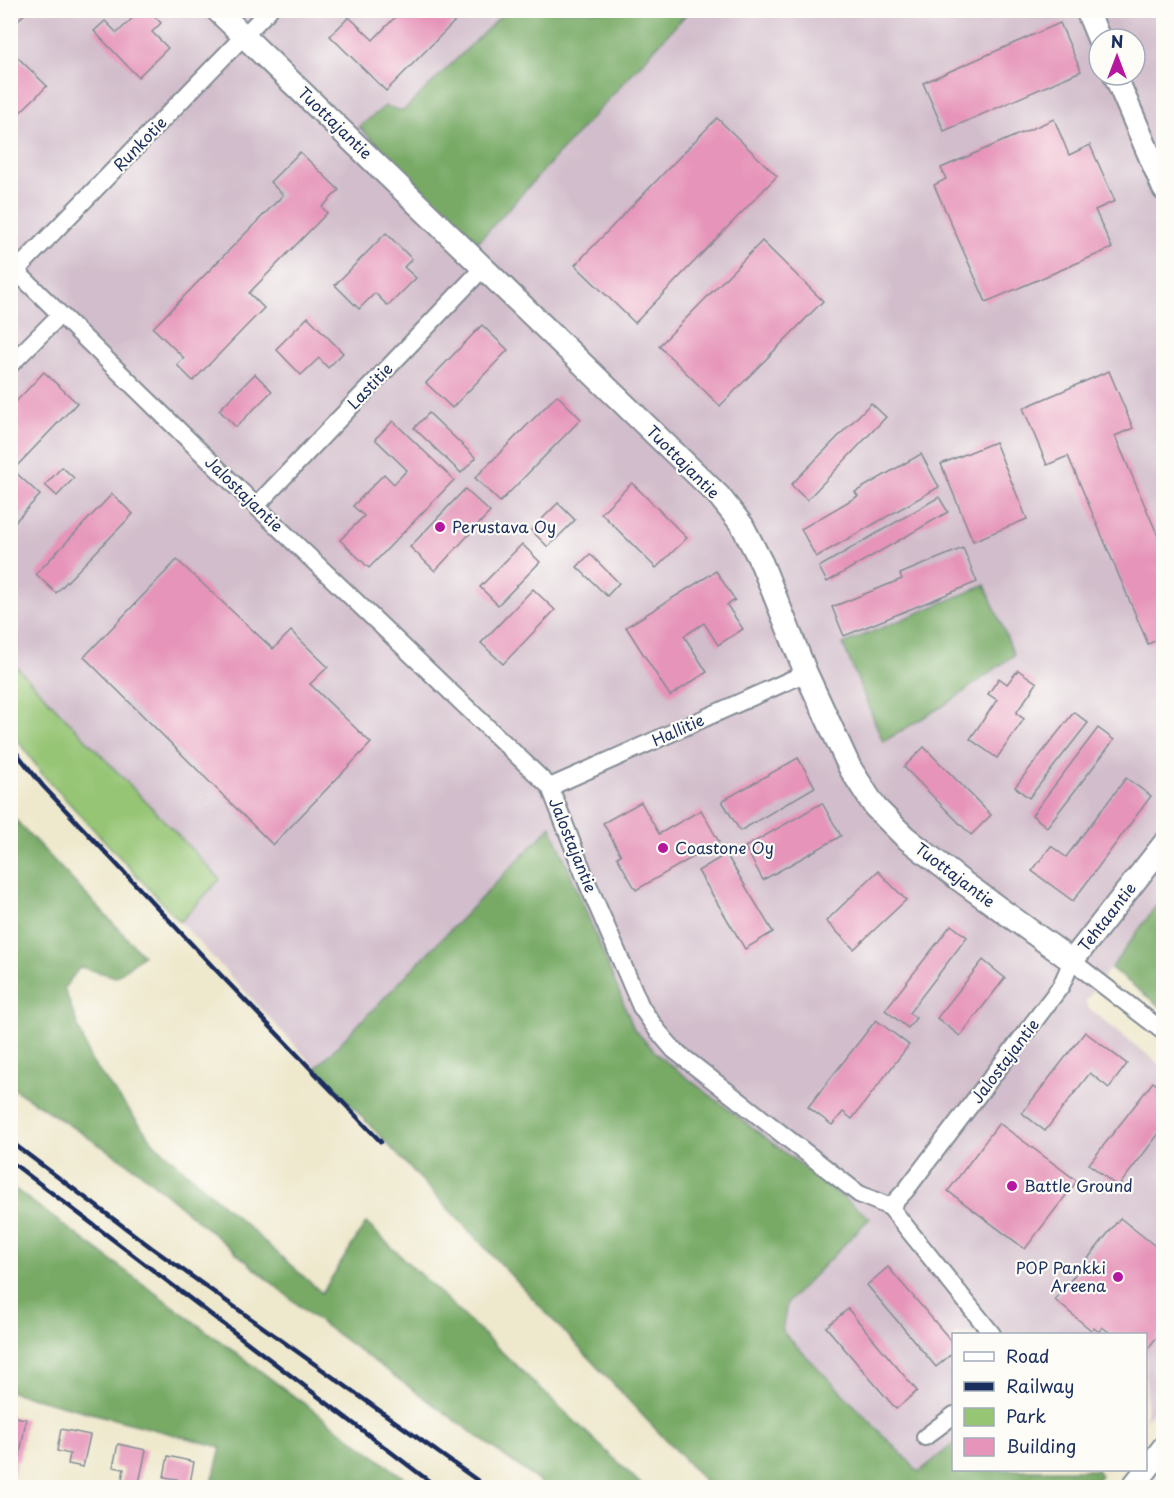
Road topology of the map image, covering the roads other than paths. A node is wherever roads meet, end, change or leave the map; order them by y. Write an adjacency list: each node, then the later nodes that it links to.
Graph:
1 (217, 10): 5 (street, Tuottajantie)
2 (269, 10): 5 (street, Runkotie)
3 (1087, 10): 4 (street)
4 (1094, 27)
5 (243, 36): 8 (street, Tuottajantie); 9 (street, Runkotie)
6 (1119, 87): 7 (street)
7 (1164, 189)
8 (484, 267): 12 (street, Lastitie); 13 (street, Tuottajantie)
9 (13, 274): 10 (street, Jalostajantie)
10 (60, 315): 11 (street); 12 (street, Jalostajantie)
11 (10, 365)
12 (256, 506): 14 (street, Jalostajantie)
13 (806, 673): 14 (street, Hallitie); 16 (street, Tuottajantie)
14 (550, 787): 18 (street, Jalostajantie)
15 (1164, 844): 16 (street, Tehtaantie)
16 (1072, 962): 17 (street); 18 (street, Jalostajantie)
17 (1164, 1032)
18 (890, 1207): 19 (street)
19 (990, 1333)
20 (952, 1417): 21 (street)
21 (925, 1437)
22 (1164, 1447): 23 (street)
23 (1147, 1469)
24 (1145, 1471): 25 (street)
25 (1132, 1488)

